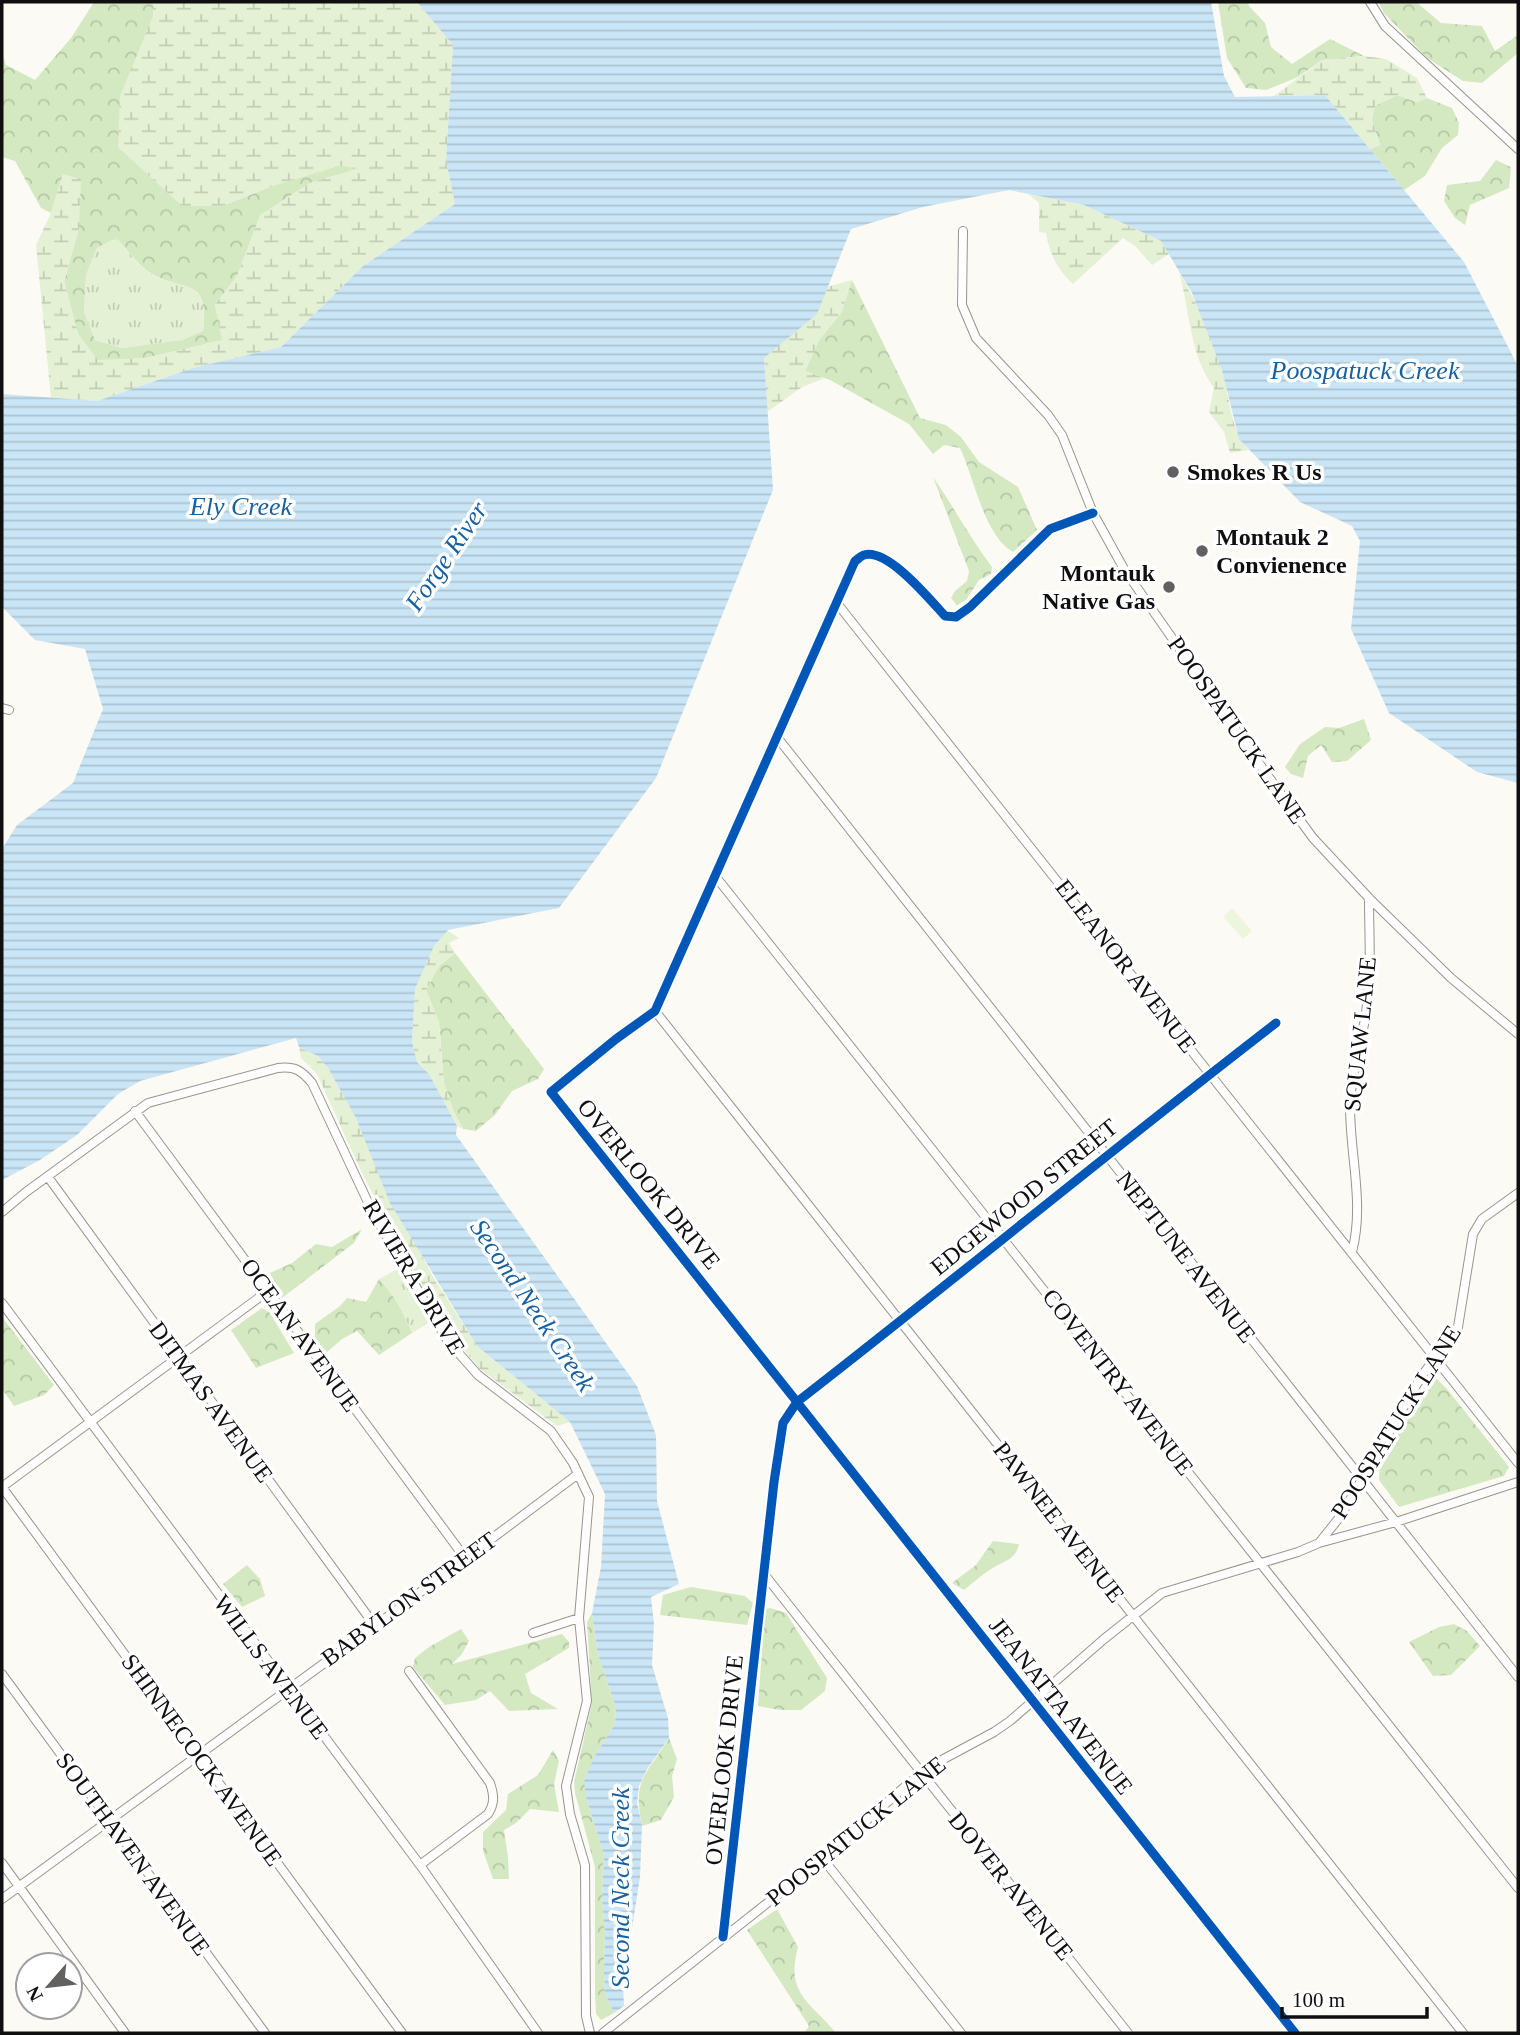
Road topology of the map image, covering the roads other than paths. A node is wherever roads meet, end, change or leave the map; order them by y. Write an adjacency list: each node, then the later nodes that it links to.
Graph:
1 (1370, 2): 2 (street)
2 (1518, 149)
3 (963, 231): 4 (street, POOSPATUCK LANE)
4 (1093, 513): 5 (street, OVERLOOK DRIVE); 8 (street, POOSPATUCK LANE)
5 (836, 602): 6 (street, OVERLOOK DRIVE); 12 (street, ELEANOR AVENUE)
6 (777, 737): 7 (street, OVERLOOK DRIVE); 14 (street, NEPTUNE AVENUE)
7 (716, 877): 9 (street, OVERLOOK DRIVE); 18 (street, COVENTRY AVENUE)
8 (1369, 898): 11 (street, POOSPATUCK LANE); 19 (street, SQUAW LANE)
9 (655, 1011): 22 (street, PAWNEE AVENUE); 25 (street, OVERLOOK DRIVE)
10 (1276, 1023): 12 (street, EDGEWOOD STREET)
11 (1518, 1034)
12 (1211, 1073): 14 (street, EDGEWOOD STREET); 19 (street, ELEANOR AVENUE)
13 (135, 1111): 15 (street, RIVIERA DRIVE); 20 (street, OCEAN AVENUE); 28 (street, RIVIERA DRIVE)
14 (1105, 1155): 18 (street, EDGEWOOD STREET); 29 (street, NEPTUNE AVENUE)
15 (48, 1177): 17 (street, RIVIERA DRIVE); 23 (street, DITMAS AVENUE)
16 (1518, 1193): 24 (street, POOSPATUCK LANE)
17 (2, 1212)
18 (1004, 1238): 22 (street, EDGEWOOD STREET); 35 (street, COVENTRY AVENUE)
19 (1352, 1252): 24 (street, ELEANOR AVENUE)
20 (268, 1291): 23 (street); 34 (street, OCEAN AVENUE)
21 (2, 1303): 26 (street, WILLS AVENUE)
22 (901, 1321): 25 (street, EDGEWOOD STREET); 37 (street, PAWNEE AVENUE)
23 (178, 1358): 26 (street); 39 (street, DITMAS AVENUE)
24 (1436, 1359): 27 (street, ELEANOR AVENUE); 29 (street, POOSPATUCK LANE)
25 (797, 1402): 36 (street, OVERLOOK DRIVE); 45 (street, JEANATTA AVENUE)
26 (90, 1420): 31 (street); 44 (street, WILLS AVENUE)
27 (1518, 1463)
28 (578, 1474): 34 (street, BABYLON STREET); 38 (street, RIVIERA DRIVE)
29 (1361, 1477): 32 (street, NEPTUNE AVENUE); 33 (street, POOSPATUCK LANE)
30 (1518, 1482): 32 (street, POOSPATUCK LANE)
31 (2, 1487): 46 (street, SHINNECOCK AVENUE)
32 (1396, 1522): 33 (street, POOSPATUCK LANE); 43 (street, NEPTUNE AVENUE)
33 (1319, 1543): 35 (street, POOSPATUCK LANE)
34 (465, 1558): 39 (street, BABYLON STREET)
35 (1262, 1562): 37 (street, POOSPATUCK LANE); 53 (street, COVENTRY AVENUE)
36 (764, 1574): 47 (street, DOVER AVENUE); 55 (street, OVERLOOK DRIVE)
37 (1133, 1616): 45 (street, POOSPATUCK LANE); 65 (street, PAWNEE AVENUE)
38 (579, 1618): 40 (street); 60 (street, RIVIERA DRIVE)
39 (375, 1626): 44 (street, BABYLON STREET)
40 (533, 1633)
41 (409, 1671): 51 (street)
42 (2, 1674): 48 (street, SOUTHAVEN AVENUE)
43 (1518, 1677)
44 (287, 1689): 46 (street, BABYLON STREET); 51 (street, WILLS AVENUE)
45 (1034, 1702): 47 (street, POOSPATUCK LANE); 64 (street, JEANATTA AVENUE)
46 (198, 1756): 48 (street, BABYLON STREET); 58 (street, SHINNECOCK AVENUE)
47 (922, 1774): 49 (street, POOSPATUCK LANE); 63 (street, DOVER AVENUE)
48 (109, 1821): 52 (street, BABYLON STREET); 57 (street, SOUTHAVEN AVENUE)
49 (823, 1858): 55 (street, POOSPATUCK LANE); 62 (street)
50 (2, 1863): 52 (street)
51 (420, 1865): 59 (street, WILLS AVENUE)
52 (19, 1887): 54 (street, BABYLON STREET); 56 (street)
53 (1518, 1888)
54 (2, 1899)
55 (723, 1937): 61 (street, POOSPATUCK LANE)
56 (125, 2033)
57 (265, 2033)
58 (402, 2033)
59 (538, 2033)
60 (590, 2033)
61 (603, 2033)
62 (961, 2033)
63 (1128, 2033)
64 (1295, 2033)
65 (1463, 2033)

